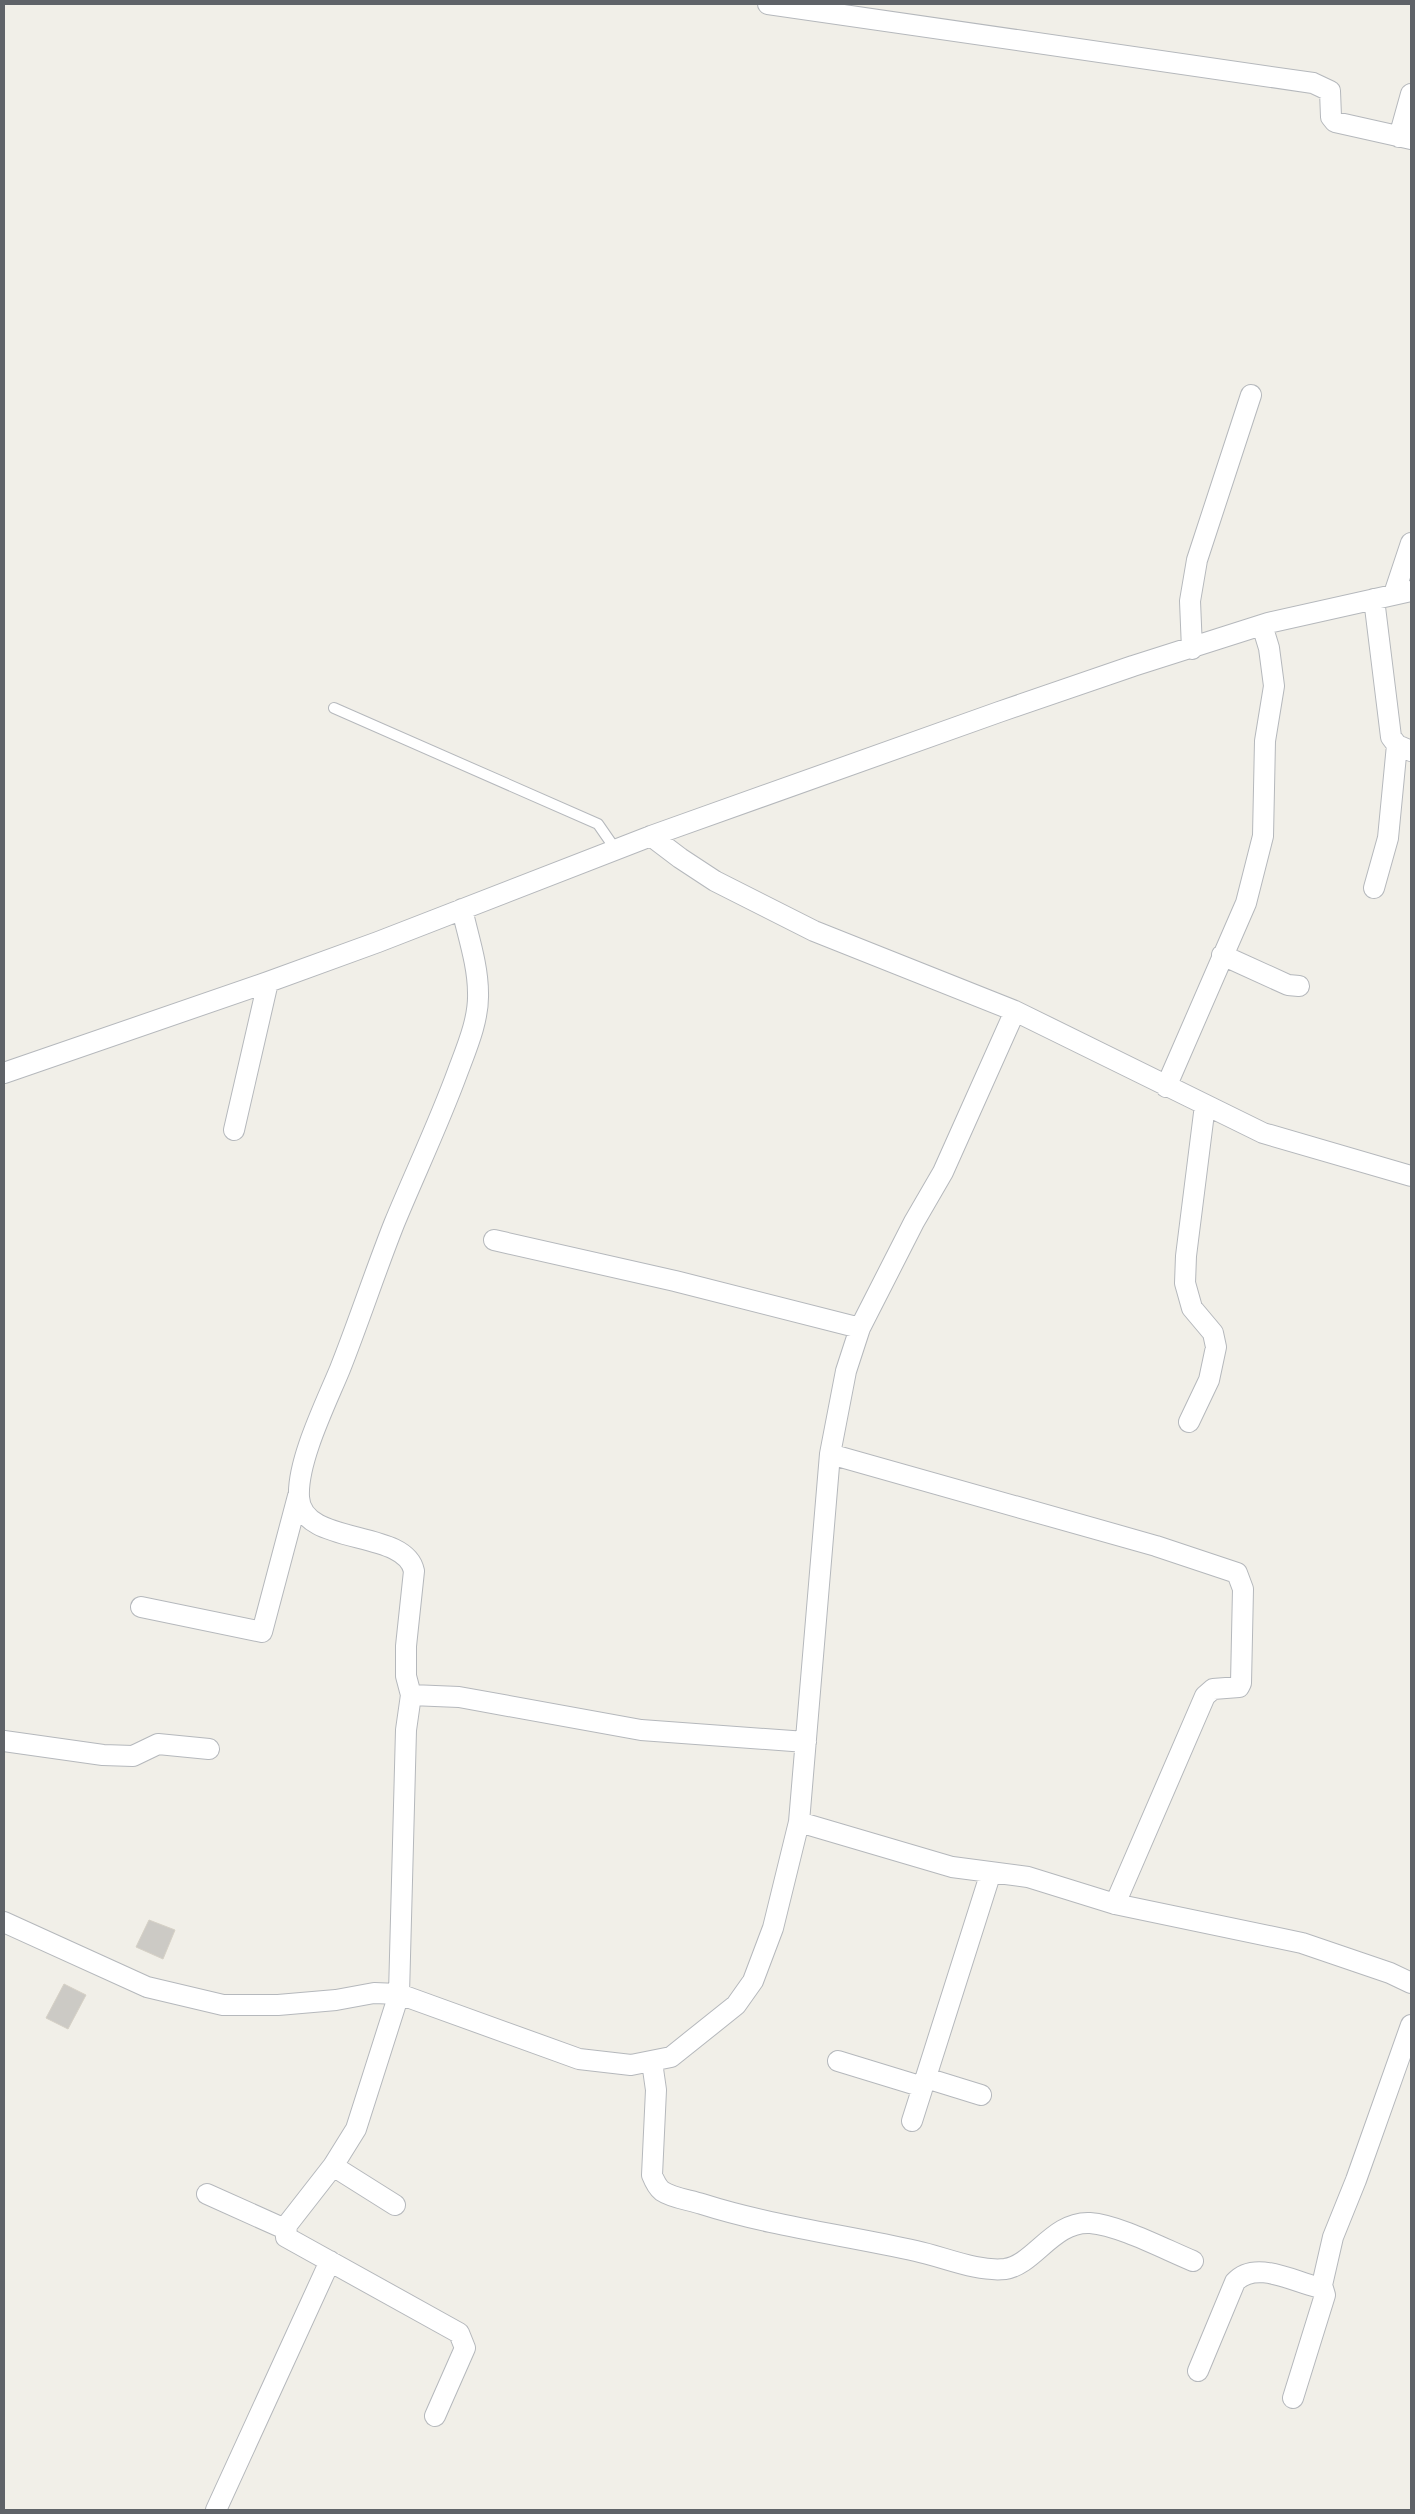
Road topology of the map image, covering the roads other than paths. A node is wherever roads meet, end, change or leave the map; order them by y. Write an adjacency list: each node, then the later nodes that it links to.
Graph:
1 (768, 4): 3 (street)
2 (1411, 94): 3 (street)
3 (1405, 138)
4 (1251, 395): 9 (street)
5 (1411, 543): 6 (street)
6 (1403, 593): 7 (street)
7 (1374, 599): 8 (street); 11 (street)
8 (1262, 625): 9 (street); 16 (street)
9 (1192, 649): 12 (street)
10 (334, 708): 13 (lane)
11 (1404, 748): 14 (street)
12 (651, 836): 13 (street); 19 (street)
13 (616, 850): 15 (street)
14 (1374, 888)
15 (462, 909): 17 (street); 29 (street)
16 (1222, 955): 18 (street); 21 (street)
17 (268, 982): 20 (street); 23 (street)
18 (1299, 986)
19 (1015, 1011): 21 (street); 26 (street)
20 (4, 1073)
21 (1166, 1087): 22 (street)
22 (1204, 1105): 24 (street); 27 (street)
23 (234, 1130)
24 (1411, 1176)
25 (494, 1240): 26 (street)
26 (860, 1328): 28 (street)
27 (1189, 1422)
28 (830, 1454): 33 (street); 37 (street)
29 (298, 1496): 30 (street); 31 (street)
30 (141, 1607)
31 (411, 1695): 33 (street); 40 (street)
32 (4, 1741): 34 (street)
33 (806, 1742): 35 (street)
34 (209, 1749)
35 (799, 1822): 36 (street); 43 (street)
36 (991, 1872): 37 (street); 44 (street)
37 (1115, 1904): 39 (street)
38 (4, 1922): 40 (street)
39 (1411, 1983)
40 (399, 1994): 43 (street); 47 (street)
41 (1411, 2026): 53 (street)
42 (838, 2061): 44 (street)
43 (652, 2062): 52 (street)
44 (925, 2082): 45 (street); 46 (street)
45 (981, 2095)
46 (912, 2121)
47 (333, 2166): 49 (street); 50 (street)
48 (207, 2194): 50 (street)
49 (395, 2206)
50 (285, 2229): 51 (street)
51 (330, 2261): 56 (street); 57 (street)
52 (1193, 2261)
53 (1322, 2285): 54 (street); 55 (street)
54 (1198, 2371)
55 (1293, 2398)
56 (435, 2416)
57 (216, 2510)

